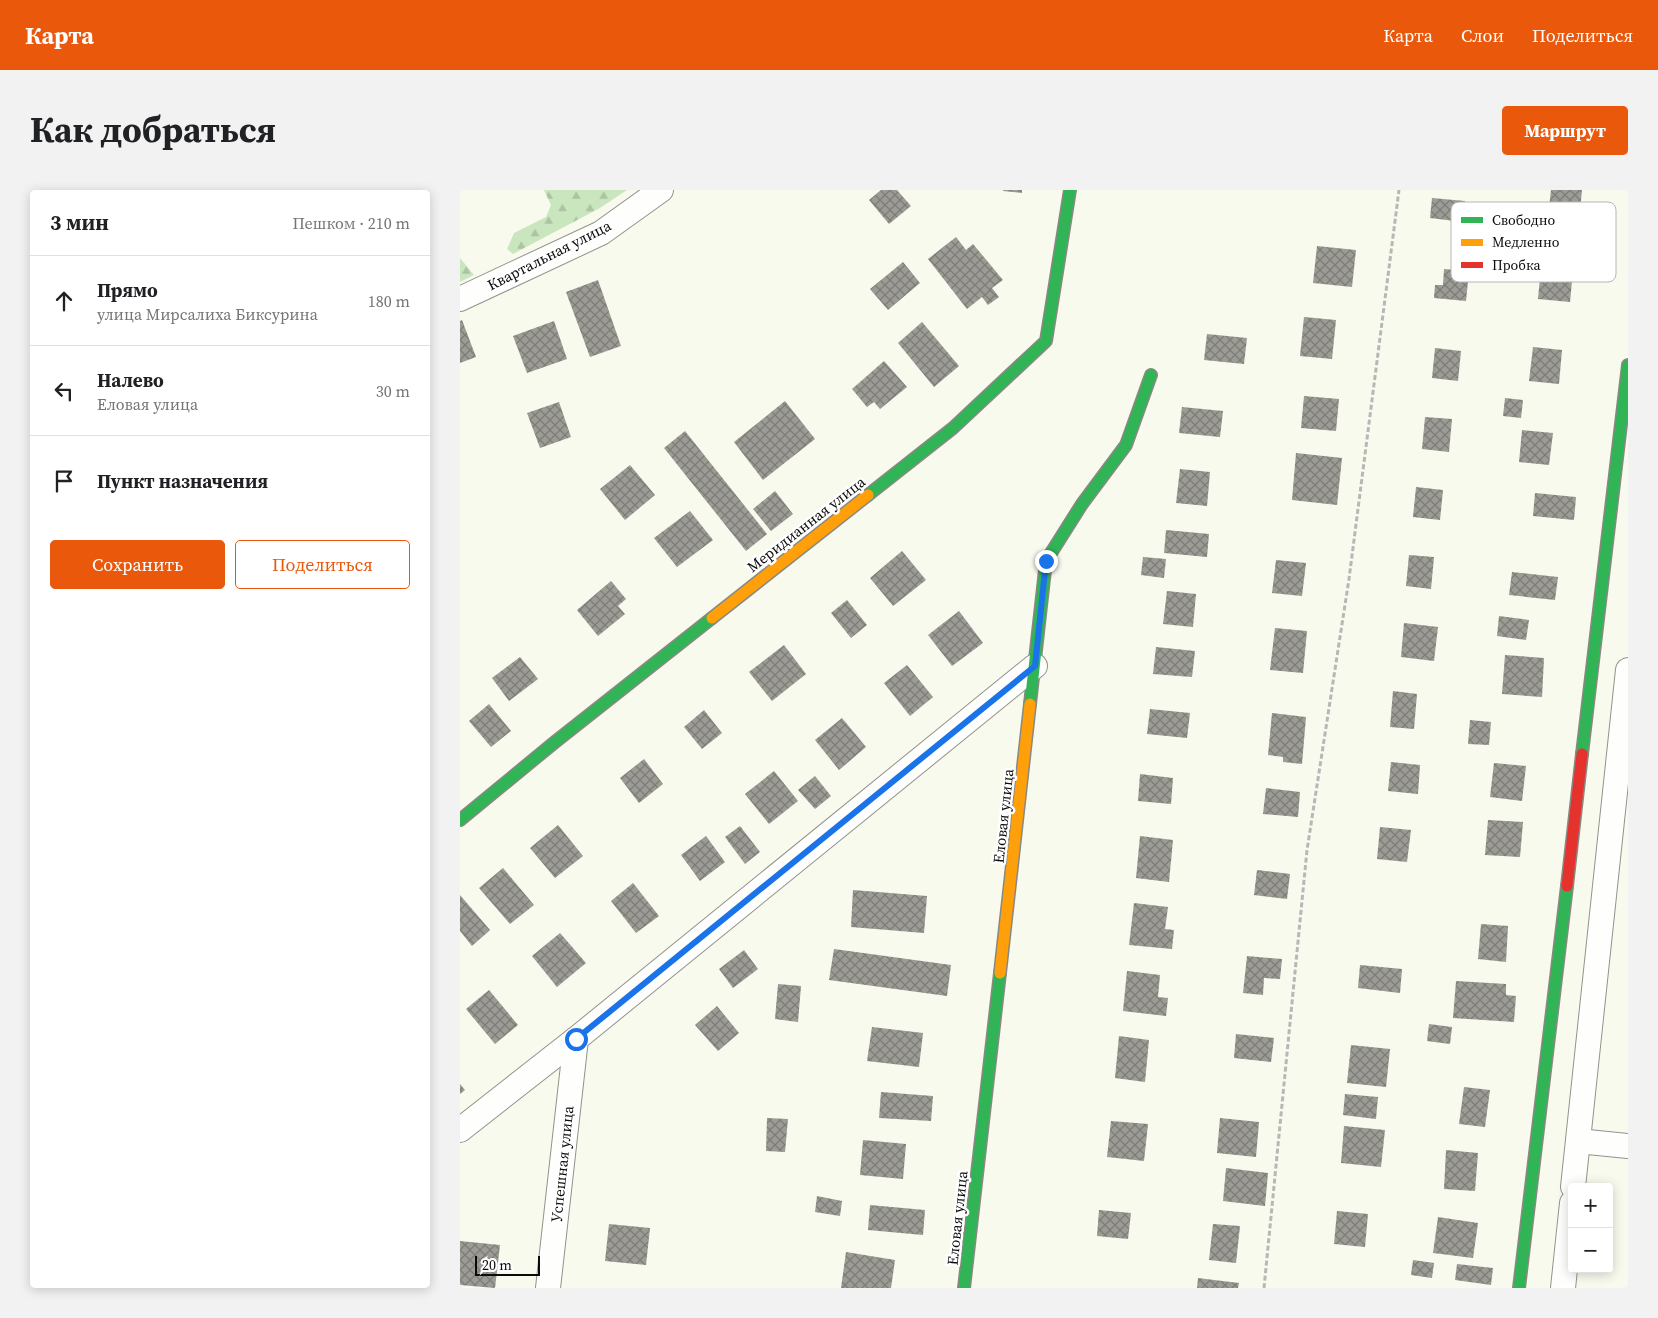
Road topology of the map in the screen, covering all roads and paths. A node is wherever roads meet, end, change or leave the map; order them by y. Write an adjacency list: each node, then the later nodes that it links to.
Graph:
1 (661, 190): 4 (street, Квартальная улица)
2 (1070, 190): 9 (street, Меридианная улица)
3 (1399, 190): 18 (path)
4 (460, 299)
5 (1628, 365): 19 (street)
6 (1151, 375): 7 (street, Еловая улица)
7 (1035, 666): 10 (street); 17 (street, Еловая улица)
8 (1628, 670): 12 (street)
9 (460, 820)
10 (576, 1039): 11 (street); 16 (street, Успешная улица)
11 (460, 1130)
12 (1578, 1141): 13 (street); 14 (street)
13 (1628, 1146)
14 (1574, 1183)
15 (1569, 1228): 20 (street)
16 (548, 1288)
17 (964, 1288)
18 (1264, 1288)
19 (1520, 1288)
20 (1563, 1288)

